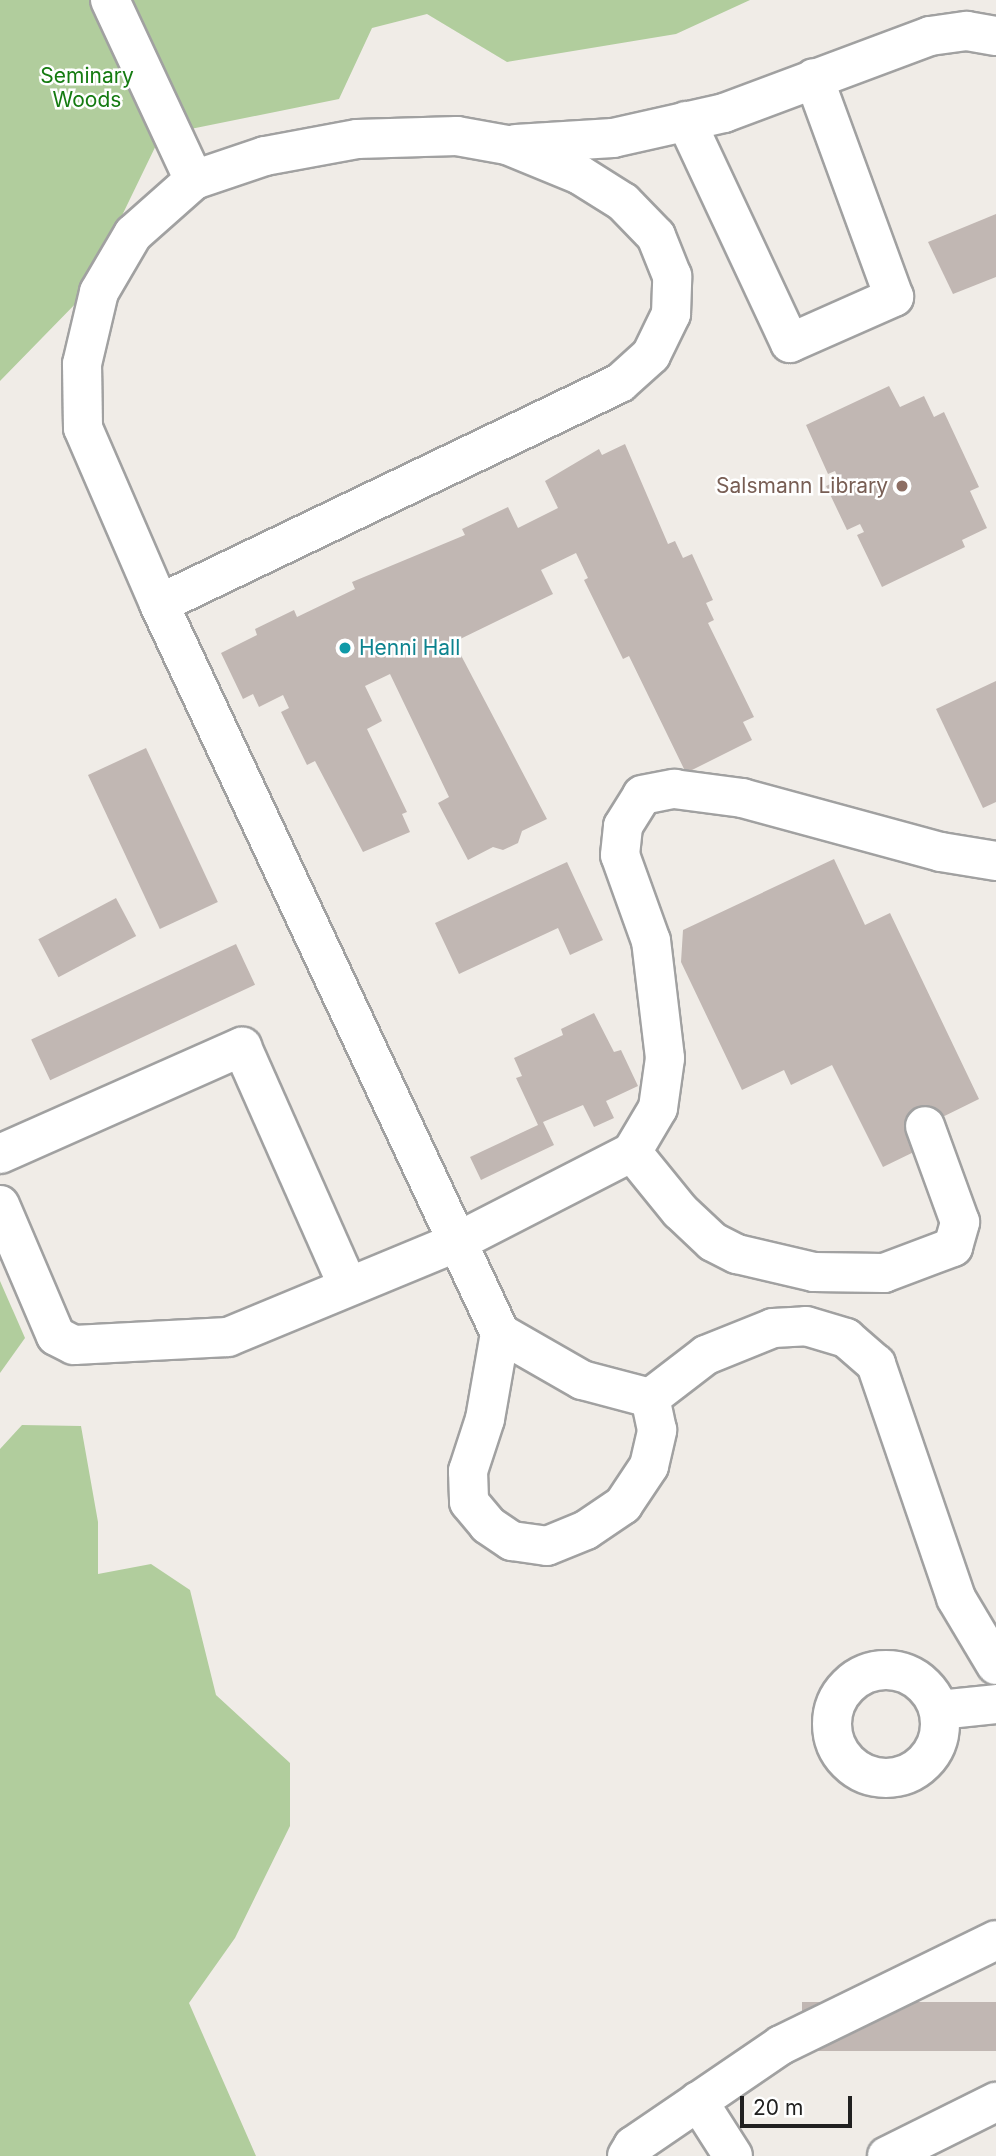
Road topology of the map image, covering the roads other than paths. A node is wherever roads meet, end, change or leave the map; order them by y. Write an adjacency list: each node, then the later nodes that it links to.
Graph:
1 (110, 0): 6 (lane)
2 (996, 36): 3 (lane)
3 (814, 78): 4 (lane); 4 (lane)
4 (685, 121): 5 (lane)
5 (506, 145): 6 (lane); 7 (lane)
6 (194, 180): 7 (lane)
7 (159, 604): 13 (lane)
8 (996, 861): 10 (lane)
9 (925, 1126): 10 (lane)
10 (632, 1152): 13 (lane)
11 (0, 1154): 14 (lane)
12 (0, 1205): 14 (lane)
13 (455, 1243): 14 (lane); 15 (lane)
14 (348, 1286)
15 (500, 1333): 16 (lane); 16 (lane)
16 (650, 1398): 17 (lane)
17 (996, 1665)
18 (996, 1704): 19 (lane)
19 (939, 1710)
20 (996, 1940): 21 (lane)
21 (698, 2101): 23 (lane); 24 (lane)
22 (996, 2102): 25 (lane)
23 (627, 2156)
24 (733, 2156)
25 (887, 2156)

